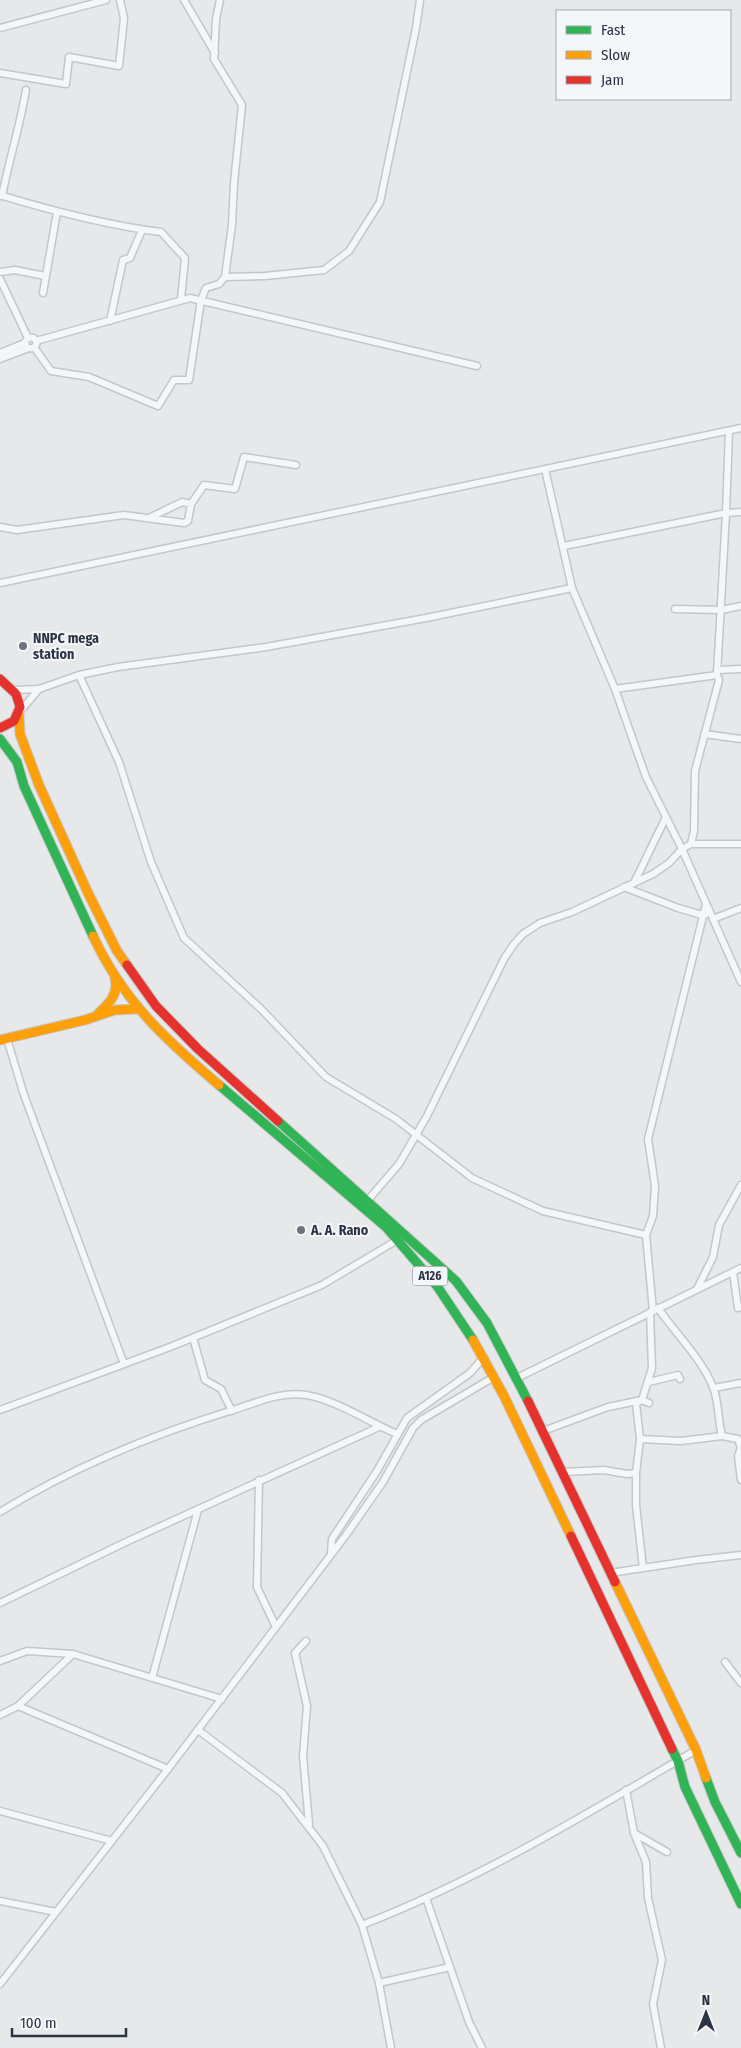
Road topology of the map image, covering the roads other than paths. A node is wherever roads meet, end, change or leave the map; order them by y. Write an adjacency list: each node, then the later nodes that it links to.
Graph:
1 (106, 0): 6 (street)
2 (120, 0): 8 (street)
3 (184, 0): 7 (street)
4 (220, 0): 7 (street)
5 (420, 0): 15 (street)
6 (0, 28)
7 (215, 53): 15 (street)
8 (0, 73)
9 (26, 90): 10 (street)
10 (1, 195): 11 (street)
11 (57, 212): 12 (street); 14 (street)
12 (142, 230): 18 (street); 20 (street)
13 (0, 272): 14 (street)
14 (45, 276): 17 (street)
15 (224, 277): 19 (street)
16 (0, 279): 21 (street)
17 (43, 293)
18 (180, 299): 19 (street); 20 (street)
19 (201, 300): 21 (street); 24 (street)
20 (110, 321): 21 (street)
21 (30, 343): 22 (street); 23 (street)
22 (0, 352)
23 (0, 359)
24 (477, 366)
25 (741, 428): 26 (street)
26 (729, 431): 28 (street); 31 (street)
27 (296, 465): 29 (street)
28 (545, 469): 34 (street); 35 (street)
29 (191, 504): 32 (street); 32 (street)
30 (741, 512): 31 (street)
31 (726, 513): 34 (street); 39 (street)
32 (151, 518): 33 (street)
33 (0, 527)
34 (564, 546): 36 (street)
35 (0, 583)
36 (572, 588): 42 (street); 45 (street)
37 (741, 606): 39 (street)
38 (675, 609): 39 (street)
39 (720, 610): 41 (street)
40 (741, 670): 41 (street)
41 (717, 673): 45 (street); 48 (street)
42 (79, 675): 44 (street); 64 (street)
43 (5, 685): 44 (street); 46 (main road, A126)
44 (40, 689): 46 (street)
45 (615, 689): 51 (street)
46 (19, 713): 47 (main road); 66 (main road, A126)
47 (0, 728)
48 (704, 734): 50 (street); 52 (street)
49 (0, 739): 59 (main road, A126)
50 (741, 739)
51 (666, 817): 54 (street); 55 (street)
52 (691, 844): 53 (street); 54 (street)
53 (741, 844)
54 (682, 849): 55 (street); 58 (street)
55 (634, 883): 56 (street)
56 (624, 887): 58 (street); 64 (street)
57 (741, 908): 58 (street)
58 (709, 916): 60 (street); 67 (street)
59 (113, 974): 61 (main road, A126); 62 (main road)
60 (741, 982)
61 (138, 1009): 62 (main road); 68 (main road, A126)
62 (96, 1016): 63 (main road)
63 (3, 1040): 76 (street)
64 (416, 1134): 66 (street); 67 (street)
65 (741, 1185): 71 (street)
66 (368, 1200): 78 (main road, A126)
67 (646, 1235): 73 (street)
68 (399, 1239): 74 (street); 75 (main road, A126)
69 (741, 1268): 70 (street)
70 (733, 1272): 71 (street); 72 (street)
71 (697, 1289): 73 (street)
72 (741, 1307)
73 (654, 1310): 78 (street); 80 (street); 82 (street)
74 (193, 1338): 76 (street); 86 (street)
75 (484, 1356): 77 (main road, A126); 89 (street)
76 (124, 1364): 85 (street)
77 (494, 1377): 98 (street); 115 (main road, A126)
78 (517, 1378): 88 (main road, A126)
79 (680, 1379): 80 (street)
80 (649, 1382): 83 (street)
81 (741, 1383): 82 (street)
82 (714, 1388): 90 (street)
83 (642, 1400): 84 (street); 88 (street); 91 (street)
84 (649, 1403)
85 (0, 1410)
86 (232, 1411): 87 (street); 97 (street)
87 (379, 1427): 89 (street); 94 (street)
88 (543, 1431): 92 (main road, A126)
89 (397, 1434): 98 (street)
90 (722, 1436): 91 (street); 95 (street)
91 (640, 1439): 93 (street)
92 (563, 1472): 93 (street); 101 (main road, A126)
93 (636, 1473): 100 (street)
94 (259, 1480): 96 (street); 103 (street)
95 (741, 1480)
96 (198, 1510): 102 (street); 108 (street)
97 (0, 1512)
98 (331, 1554): 103 (street)
99 (741, 1555): 100 (street)
100 (643, 1568): 101 (street)
101 (610, 1573): 114 (main road, A126)
102 (0, 1603)
103 (276, 1627): 110 (street)
104 (306, 1641): 119 (street)
105 (73, 1654): 106 (street); 108 (street); 111 (street)
106 (0, 1661)
107 (725, 1662): 109 (street)
108 (152, 1678): 110 (street)
109 (741, 1683)
110 (222, 1699): 113 (street)
111 (18, 1706): 112 (street); 116 (street)
112 (0, 1715)
113 (198, 1730): 116 (street); 119 (street)
114 (696, 1750): 115 (street); 122 (main road, A126)
115 (678, 1761): 117 (street); 126 (main road, A126)
116 (168, 1770): 121 (street)
117 (626, 1790): 120 (street); 124 (street)
118 (0, 1811): 121 (street)
119 (309, 1826): 128 (street)
120 (634, 1833): 123 (street); 134 (street)
121 (112, 1841): 127 (street)
122 (740, 1850)
123 (667, 1852)
124 (426, 1898): 128 (street); 129 (street)
125 (0, 1901): 127 (street)
126 (741, 1904)
127 (56, 1912): 131 (street)
128 (362, 1925): 130 (street)
129 (450, 1967): 130 (street); 133 (street)
130 (379, 1983): 132 (street)
131 (0, 1984)
132 (391, 2048)
133 (482, 2048)
134 (662, 2048)

